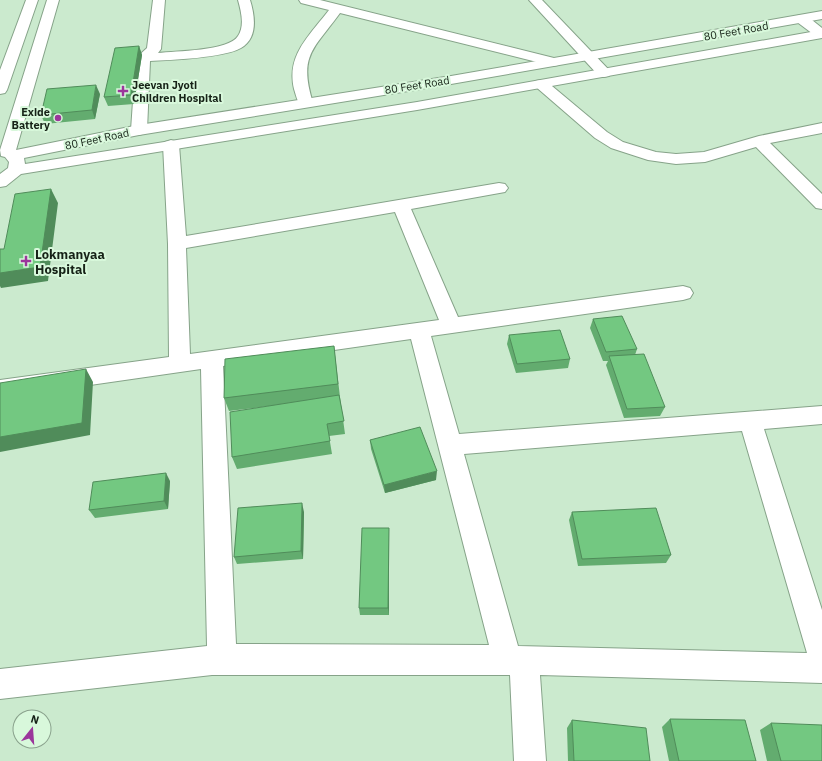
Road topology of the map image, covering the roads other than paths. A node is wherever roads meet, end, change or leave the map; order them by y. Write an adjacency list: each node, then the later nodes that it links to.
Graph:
1 (32, 0): 16 (street)
2 (53, 0): 22 (street)
3 (159, 0): 12 (street)
4 (244, 0): 12 (street)
5 (305, 0): 7 (street)
6 (535, 0): 11 (street)
7 (338, 8): 13 (street); 17 (street)
8 (822, 15): 9 (street, 80 Feet Road)
9 (802, 19): 10 (street); 11 (street, 80 Feet Road)
10 (822, 34): 14 (street, 80 Feet Road)
11 (588, 55): 13 (street, 80 Feet Road); 14 (street)
12 (143, 58): 19 (street)
13 (553, 62): 17 (street, 80 Feet Road)
14 (604, 73): 15 (street, 80 Feet Road)
15 (542, 84): 20 (street); 21 (street, 80 Feet Road)
16 (0, 90)
17 (306, 103): 19 (street, 80 Feet Road)
18 (822, 128): 20 (street)
19 (139, 130): 22 (street, 80 Feet Road)
20 (759, 141): 25 (street)
21 (171, 145): 22 (street, 80 Feet Road); 27 (street)
22 (9, 158): 23 (street)
23 (0, 182)
24 (499, 188): 26 (street)
25 (822, 204)
26 (401, 205): 27 (street); 29 (street)
27 (177, 244): 32 (street)
28 (683, 293): 29 (street)
29 (451, 325): 30 (street)
30 (419, 330): 31 (street); 36 (street)
31 (212, 359): 32 (street); 38 (street)
32 (180, 363): 33 (street)
33 (0, 389)
34 (822, 414): 35 (street)
35 (750, 420): 36 (street); 37 (street)
36 (450, 445): 39 (street)
37 (822, 655)
38 (222, 660): 39 (street); 41 (street)
39 (515, 660): 40 (street); 42 (street)
40 (822, 668)
41 (0, 684)
42 (530, 761)

